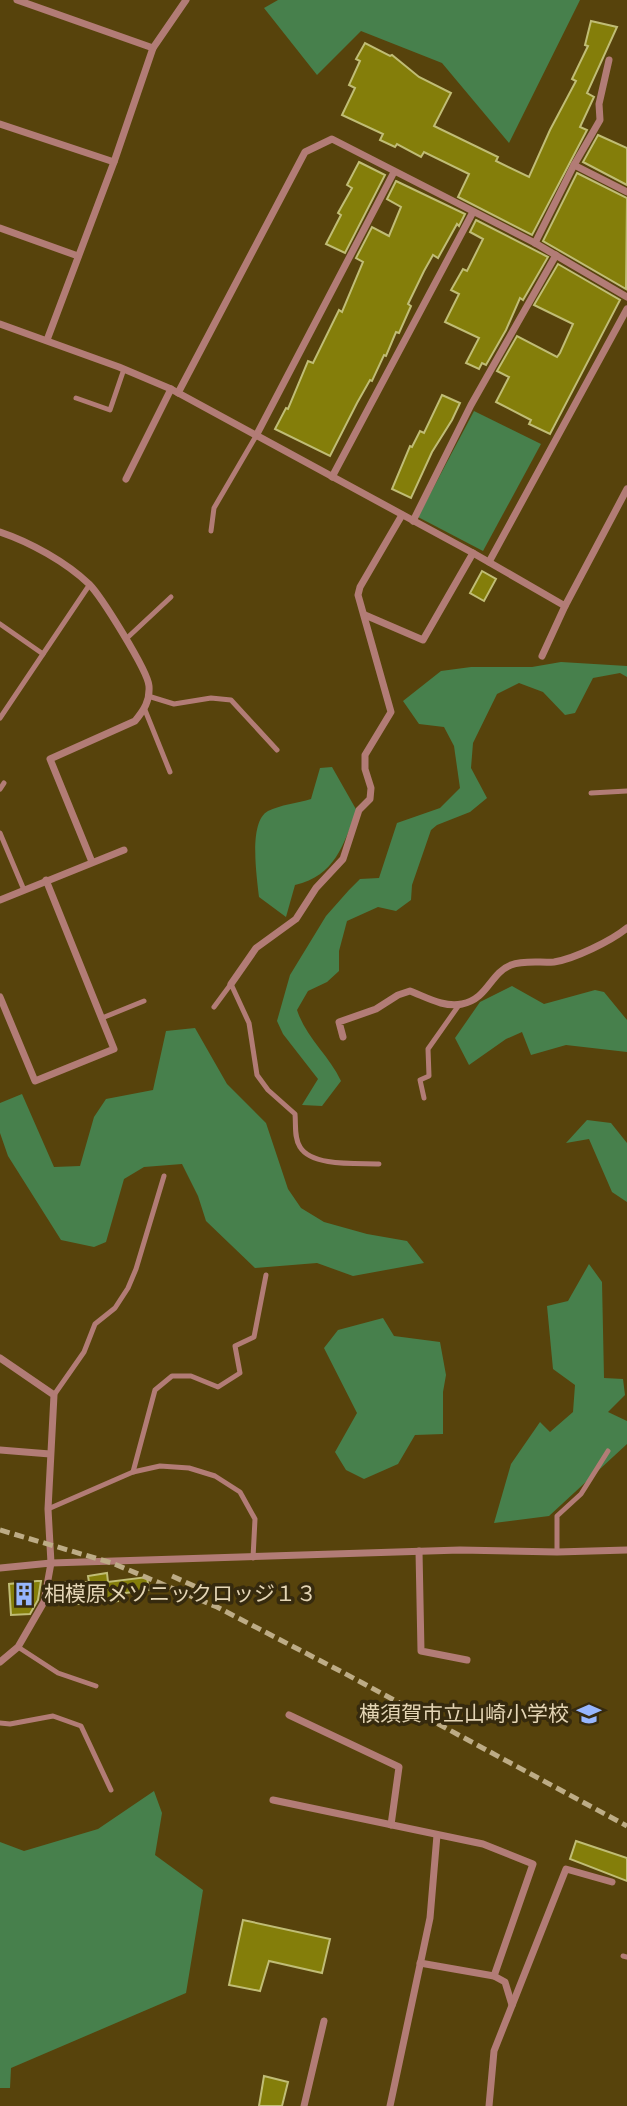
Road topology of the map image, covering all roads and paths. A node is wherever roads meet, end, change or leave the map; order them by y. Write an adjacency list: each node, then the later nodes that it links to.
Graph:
1 (17, 0): 3 (street)
2 (186, 0): 3 (street)
3 (153, 48): 6 (street)
4 (609, 60): 7 (street)
5 (0, 124): 6 (street)
6 (114, 162): 14 (street)
7 (574, 165): 9 (street); 12 (street)
8 (394, 172): 10 (street); 20 (street); 22 (street)
9 (627, 192)
10 (473, 212): 12 (street); 23 (street)
11 (0, 228): 14 (street)
12 (534, 243): 13 (street)
13 (556, 255): 15 (street); 27 (street)
14 (78, 256): 18 (street)
15 (627, 297)
16 (627, 309): 31 (street)
17 (0, 324): 18 (street)
18 (47, 340): 19 (street)
19 (124, 369): 20 (street); 21 (lane)
20 (174, 391): 22 (street); 24 (street)
21 (76, 398)
22 (256, 436): 23 (street); 28 (lane)
23 (332, 477): 26 (street)
24 (125, 480)
25 (627, 489): 34 (street)
26 (402, 515): 27 (street); 35 (street)
27 (413, 521): 30 (street)
28 (211, 531)
29 (0, 532): 32 (street)
30 (473, 553): 31 (street); 35 (street)
31 (489, 562): 34 (street)
32 (90, 584): 37 (street); 38 (lane)
33 (171, 597): 37 (lane)
34 (565, 606): 39 (street)
35 (365, 615): 54 (street)
36 (0, 624): 38 (lane)
37 (126, 639): 40 (street)
38 (43, 654): 42 (lane)
39 (542, 656)
40 (148, 696): 41 (street); 43 (lane)
41 (145, 710): 44 (lane); 49 (street)
42 (0, 718)
43 (277, 750)
44 (170, 772)
45 (627, 791): 46 (lane)
46 (591, 793)
47 (0, 833): 51 (lane)
48 (124, 849): 49 (street)
49 (92, 862): 50 (street)
50 (46, 880): 51 (street); 59 (street)
51 (24, 890): 52 (street)
52 (0, 900)
53 (627, 928): 57 (street)
54 (231, 984): 58 (lane); 62 (lane)
55 (0, 999): 59 (street)
56 (144, 1001): 59 (lane)
57 (459, 1005): 60 (street); 61 (lane)
58 (214, 1007)
59 (102, 1018)
60 (343, 1037)
61 (424, 1098)
62 (379, 1164)
63 (164, 1176): 66 (lane)
64 (266, 1275): 70 (lane)
65 (0, 1358): 66 (street)
66 (54, 1395): 69 (street)
67 (0, 1450): 69 (street)
68 (608, 1451): 74 (lane)
69 (50, 1454): 71 (street)
70 (133, 1472): 71 (lane); 75 (lane)
71 (48, 1509): 76 (street)
72 (627, 1550): 74 (street)
73 (419, 1551): 74 (street); 75 (street); 79 (street)
74 (557, 1552)
75 (253, 1558): 76 (street)
76 (51, 1563): 77 (street); 78 (street)
77 (0, 1568)
78 (18, 1647): 80 (street); 81 (lane)
79 (467, 1660)
80 (0, 1662)
81 (96, 1686)
82 (289, 1715): 86 (street)
83 (0, 1723): 84 (lane)
84 (111, 1790)
85 (274, 1800): 86 (street)
86 (391, 1825): 87 (street)
87 (437, 1835): 89 (street); 90 (street)
88 (612, 1882): 91 (street)
89 (420, 1963): 90 (street); 94 (street)
90 (494, 1976): 91 (street)
91 (512, 2005): 95 (street)
92 (324, 2021): 93 (street)
93 (304, 2106)
94 (390, 2106)
95 (489, 2106)

